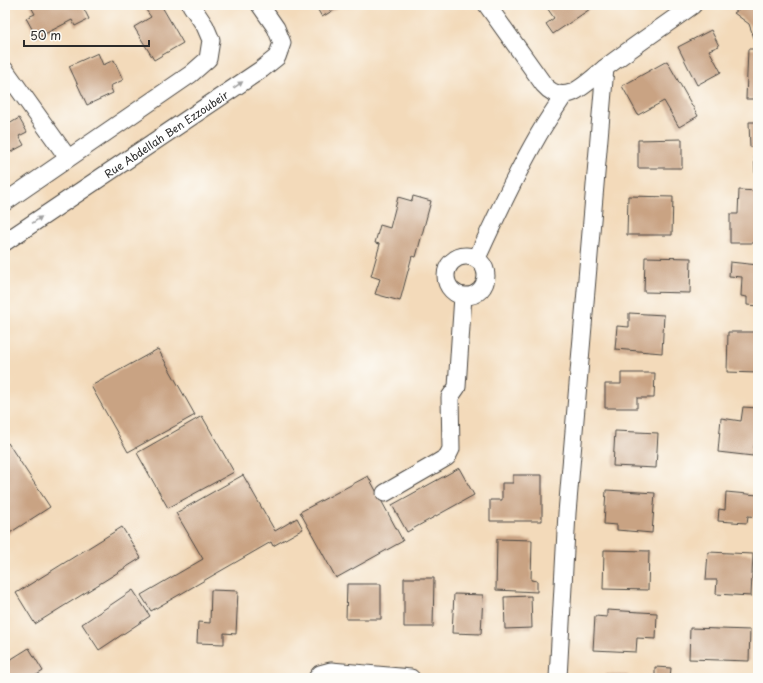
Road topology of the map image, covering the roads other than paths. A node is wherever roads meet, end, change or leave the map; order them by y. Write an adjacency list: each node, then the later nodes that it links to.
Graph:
1 (191, 5): 8 (street)
2 (260, 5): 10 (street, Rue Abdellah Ben Ezzoubeir, one-way to 2)
3 (487, 5): 7 (street)
4 (693, 5): 5 (street)
5 (605, 68): 7 (street); 16 (street)
6 (5, 70): 8 (street)
7 (564, 95): 11 (street)
8 (68, 158): 9 (street)
9 (5, 202)
10 (5, 242)
11 (477, 258): 12 (street); 12 (street)
12 (462, 296): 13 (street)
13 (385, 493)
14 (317, 678): 15 (street)
15 (411, 678)
16 (558, 678)

